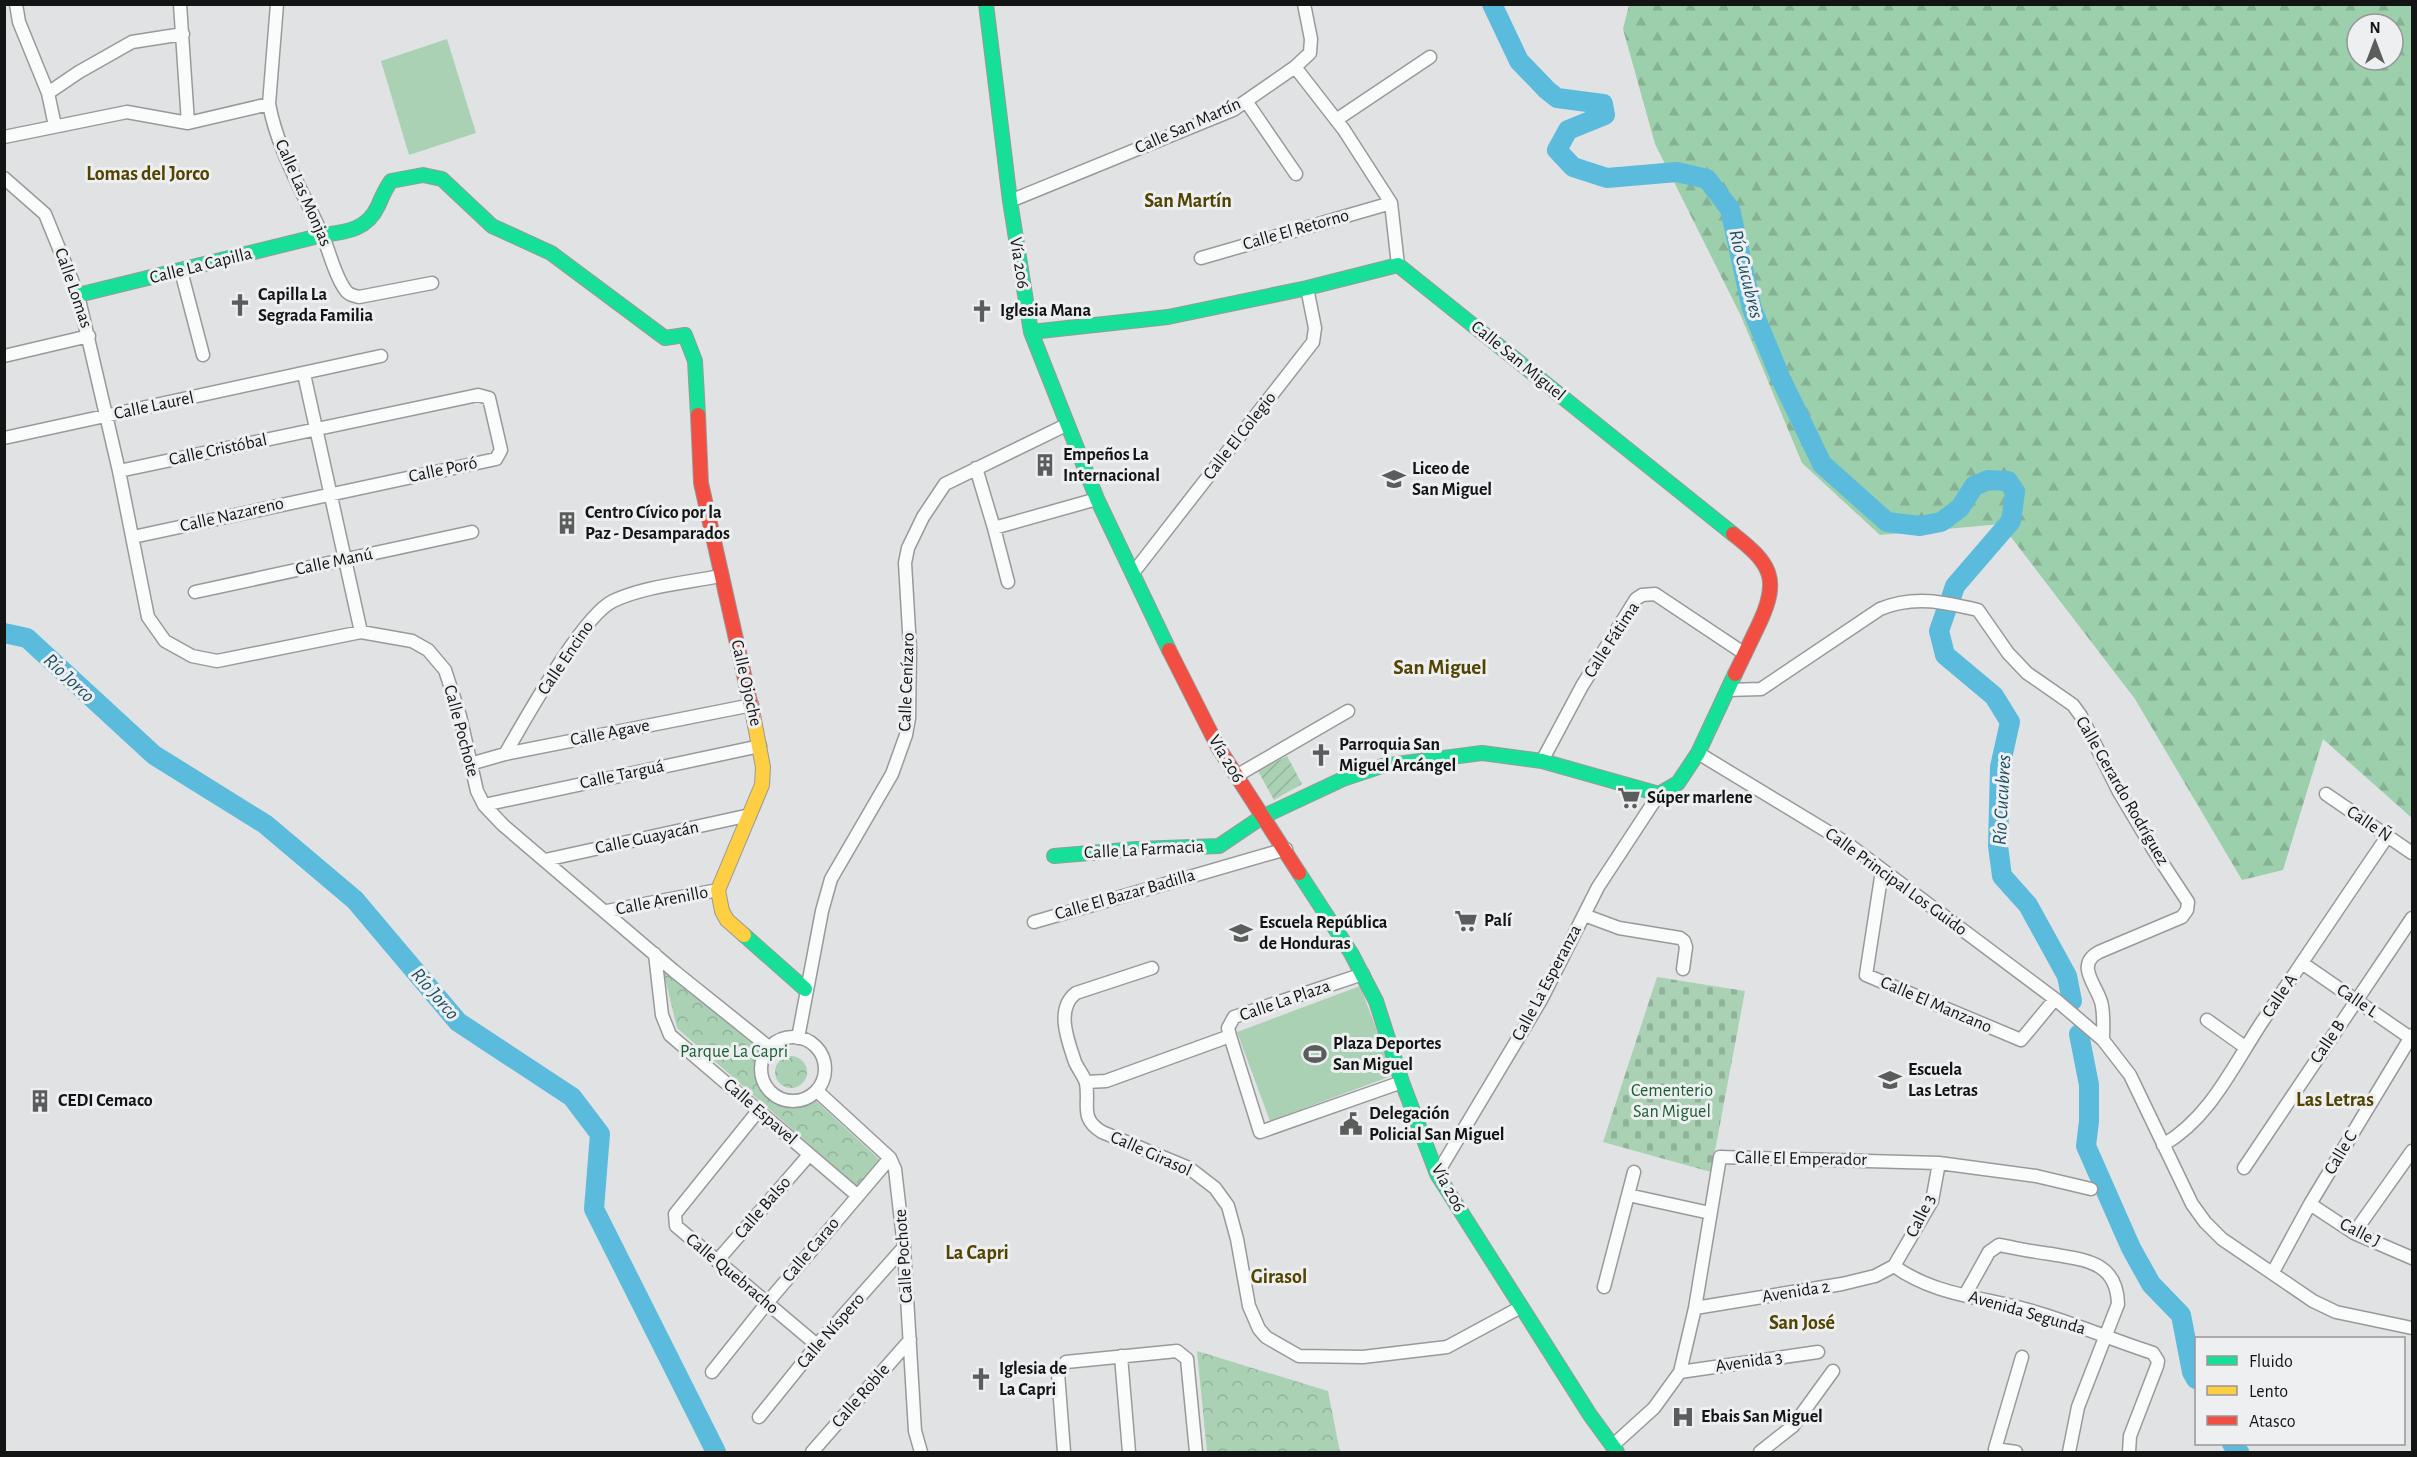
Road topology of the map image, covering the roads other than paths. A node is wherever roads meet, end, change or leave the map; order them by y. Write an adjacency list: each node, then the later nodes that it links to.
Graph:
1 (16, 4): 9 (street)
2 (180, 4): 6 (street)
3 (277, 4): 11 (street, Calle Las Monjas)
4 (987, 4): 18 (street, Vía 206)
5 (1304, 4): 8 (street, Calle San Martín)
6 (183, 34): 9 (street); 13 (street)
7 (1430, 57): 12 (street)
8 (1295, 67): 10 (street, Calle San Martín); 12 (street)
9 (48, 93): 14 (street)
10 (1246, 101): 16 (street); 18 (street, Calle San Martín)
11 (269, 104): 13 (street); 20 (street, Calle Las Monjas)
12 (1336, 120): 19 (street)
13 (188, 123): 14 (street)
14 (55, 126): 15 (street)
15 (4, 137)
16 (1296, 174)
17 (4, 178): 26 (street, Calle Lomas)
18 (1010, 201): 27 (street, Vía 206)
19 (1391, 203): 21 (street, Calle El Retorno); 22 (street)
20 (323, 236): 23 (street, Calle La Capilla); 24 (street, Calle Las Monjas); 28 (street, Calle La Capilla)
21 (1201, 258)
22 (1398, 265): 25 (street); 51 (street, Calle San Miguel)
23 (181, 271): 26 (street, Calle La Capilla); 30 (street)
24 (432, 283)
25 (1307, 288): 27 (street); 46 (street, Calle El Colegio)
26 (78, 295): 29 (street, Calle Lomas)
27 (1031, 332): 35 (street, Vía 206)
28 (685, 335): 47 (street, Calle Ojoche)
29 (89, 336): 31 (street); 34 (street, Calle Lomas)
30 (203, 355)
31 (4, 356)
32 (381, 356): 33 (street, Calle Laurel)
33 (304, 374): 34 (street, Calle Laurel); 36 (street)
34 (107, 416): 37 (street, Calle Laurel); 39 (street, Calle Pochote)
35 (1066, 425): 38 (street, Calle Cenízaro); 41 (street, Vía 206)
36 (317, 428): 39 (street, Calle Cristóbal); 40 (street); 40 (street, Calle Poró)
37 (4, 438)
38 (976, 468): 42 (street); 82 (street, Calle Cenízaro)
39 (119, 471): 44 (street, Calle Pochote)
40 (331, 493): 44 (street, Calle Nazareno); 45 (street)
41 (1097, 499): 42 (street); 46 (street, Vía 206)
42 (994, 528): 48 (street)
43 (472, 532): 45 (street, Calle Manú)
44 (133, 537): 50 (street, Calle Pochote)
45 (345, 560): 49 (street, Calle Manú); 50 (street)
46 (1133, 573): 60 (street, Vía 206)
47 (720, 576): 53 (street, Calle Ojoche); 57 (street, Calle Encino)
48 (1008, 582)
49 (195, 592)
50 (361, 632): 59 (street, Calle Pochote)
51 (1745, 654): 52 (street, Calle San Miguel); 58 (street, Calle Fátima)
52 (1727, 690): 56 (street, Calle San Miguel); 89 (street, Calle Gerardo Rodríguez)
53 (752, 705): 55 (street, Calle Ojoche); 57 (street, Calle Agave)
54 (1348, 711): 60 (street)
55 (760, 746): 63 (street, Calle Targuá); 64 (street, Calle Ojoche)
56 (1698, 753): 61 (street); 71 (street, Calle Principal Los Guido)
57 (505, 754): 59 (street, Calle Agave)
58 (1542, 761): 61 (street); 65 (street)
59 (470, 764): 63 (street, Calle Pochote)
60 (1236, 776): 65 (street, Vía 206)
61 (1659, 794): 74 (street, Calle La Esperanza)
62 (2325, 794): 66 (street, Calle Ñ)
63 (484, 805): 70 (street, Calle Pochote)
64 (750, 815): 70 (street, Calle Guayacán); 72 (street, Calle Ojoche)
65 (1262, 817): 67 (street, Vía 206); 69 (street, Calle La Farmacia)
66 (2386, 837): 68 (street, Calle Ñ); 78 (street, Calle A)
67 (1286, 849): 76 (street, Calle El Bazar Badilla); 81 (street, Vía 206)
68 (2412, 853)
69 (1054, 856)
70 (545, 860): 73 (street, Calle Pochote)
71 (1882, 871): 83 (street, Calle Principal Los Guido); 83 (street, Calle El Manzano)
72 (717, 890): 73 (street, Calle Arenillo); 82 (street)
73 (607, 911): 77 (street, Calle Pochote)
74 (1584, 915): 80 (street); 103 (street, Calle La Esperanza)
75 (2412, 918): 84 (street, Calle B)
76 (1034, 922)
77 (655, 954): 91 (street, Calle Pochote); 95 (street, Calle Espavel)
78 (2302, 963): 84 (street, Calle L); 90 (street, Calle A)
79 (1152, 968): 92 (street, Calle Girasol)
80 (1683, 969)
81 (1363, 974): 86 (street, Calle La Plaza); 93 (street, Vía 206)
82 (805, 989): 88 (street, Calle Cenízaro)
83 (2055, 999): 89 (street, Calle Principal Los Guido)
84 (2356, 1000): 87 (street, Calle L); 101 (street, Calle B)
85 (2208, 1020): 90 (street)
86 (1230, 1036): 92 (street, Calle La Plaza); 93 (street)
87 (2412, 1037): 107 (street, Calle C)
88 (798, 1038): 91 (street); 94 (street)
89 (2103, 1040): 96 (street, Calle Principal Los Guido)
90 (2245, 1047): 96 (street, Calle A)
91 (770, 1048): 94 (street)
92 (1086, 1082): 118 (street, Calle Girasol)
93 (1402, 1082): 103 (street, Vía 206)
94 (818, 1091): 99 (street)
95 (758, 1111): 98 (street, Calle Espavel); 112 (street, Calle Quebracho)
96 (2163, 1145): 114 (street, Calle Principal Los Guido)
97 (2412, 1151): 109 (street)
98 (809, 1155): 106 (street, Calle Espavel); 112 (street, Calle Balso)
99 (890, 1158): 106 (street, Calle Carao); 110 (street, Calle Pochote)
100 (1939, 1163): 104 (street, Calle El Emperador); 108 (street, Calle El Emperador); 113 (street, Calle 3)
101 (2244, 1168)
102 (1634, 1172): 105 (street)
103 (1437, 1174): 118 (street, Vía 206)
104 (2091, 1189)
105 (1628, 1195): 108 (street); 115 (street)
106 (858, 1196): 117 (street, Calle Carao)
107 (2310, 1204): 109 (street, Calle J); 114 (street, Calle C)
108 (1710, 1213): 119 (street, Calle El Emperador)
109 (2354, 1233): 111 (street, Calle J)
110 (904, 1247): 122 (street, Calle Pochote); 123 (street, Calle Níspero)
111 (2412, 1258)
112 (717, 1261): 117 (street, Calle Quebracho)
113 (1894, 1266): 116 (street, Avenida Segunda); 119 (street, Avenida 2)
114 (2272, 1272): 120 (street, Calle Principal Los Guido)
115 (1604, 1287)
116 (1965, 1295): 121 (street, Avenida Segunda); 121 (street)
117 (767, 1303): 123 (street, Calle Quebracho); 128 (street, Calle Carao)
118 (1521, 1307): 131 (street, Vía 206)
119 (1695, 1308): 129 (street, Calle El Emperador)
120 (2412, 1328)
121 (2107, 1338): 139 (street); 140 (street, Avenida Segunda)
122 (910, 1340): 132 (street, Calle Roble); 133 (street, Calle Pochote)
123 (818, 1346): 130 (street, Calle Níspero)
124 (1818, 1352): 129 (street, Avenida 3)
125 (1121, 1356): 134 (street); 135 (street); 136 (street)
126 (2022, 1357): 138 (street)
127 (1833, 1371): 137 (street)
128 (712, 1372)
129 (1680, 1372): 131 (street, Calle El Emperador)
130 (759, 1417)
131 (1615, 1449)
132 (812, 1452)
133 (921, 1452)
134 (1064, 1452)
135 (1130, 1452)
136 (1196, 1452)
137 (1760, 1452)
138 (2016, 1452)
139 (2069, 1452)
140 (2129, 1452)

